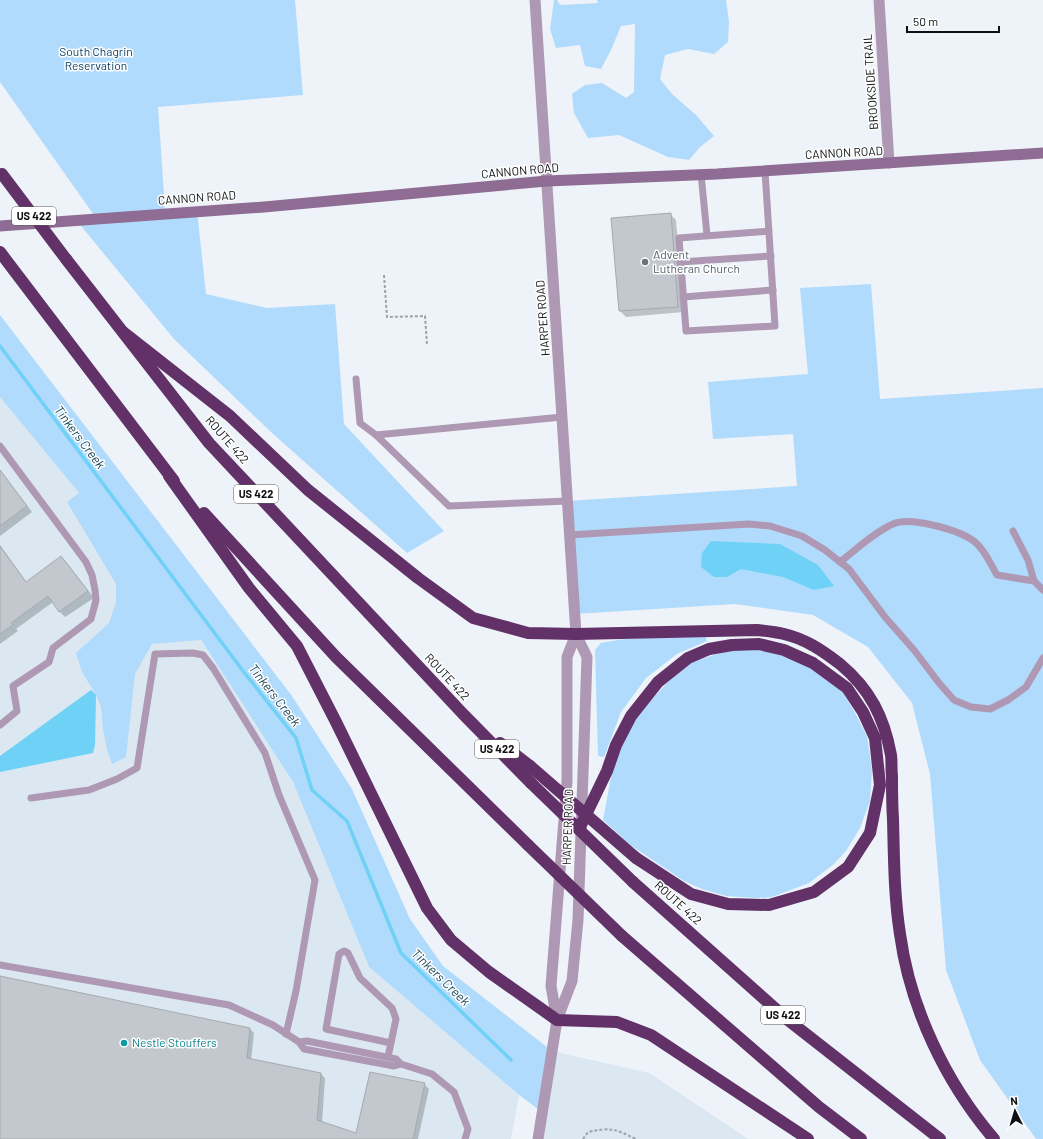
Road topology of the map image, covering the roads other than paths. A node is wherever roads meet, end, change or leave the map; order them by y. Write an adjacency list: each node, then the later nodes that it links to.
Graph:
1 (535, 0): 8 (street, HARPER ROAD)
2 (879, 0): 4 (street, BROOKSIDE TRAIL)
3 (1043, 153): 4 (main road, CANNON ROAD)
4 (889, 163): 5 (main road, CANNON ROAD)
5 (765, 171): 7 (main road, CANNON ROAD); 10 (lane)
6 (1, 172): 17 (highway, ROUTE 422 / US 422, bridge)
7 (701, 174): 8 (main road, CANNON ROAD); 11 (lane)
8 (547, 181): 9 (main road, CANNON ROAD); 19 (street, HARPER ROAD)
9 (0, 226)
10 (769, 231): 11 (lane); 13 (lane)
11 (707, 236): 14 (lane)
12 (0, 252): 22 (highway)
13 (771, 256): 14 (lane); 15 (lane)
14 (680, 262): 16 (lane)
15 (773, 290): 16 (lane); 16 (lane)
16 (683, 297)
17 (123, 332): 29 (highway); 31 (highway, ROUTE 422 / US 422)
18 (356, 379): 20 (lane)
19 (562, 417): 20 (lane); 23 (street, HARPER ROAD)
20 (376, 435): 23 (lane)
21 (0, 446): 32 (lane)
22 (169, 476): 36 (highway); 45 (highway, bridge)
23 (567, 501): 25 (street, HARPER ROAD)
24 (1013, 531): 27 (lane)
25 (569, 535): 26 (lane); 29 (street, HARPER ROAD)
26 (840, 562): 27 (lane); 30 (lane)
27 (1034, 581): 28 (lane)
28 (1043, 590)
29 (576, 634): 34 (street, HARPER ROAD); 36 (street, HARPER ROAD); 47 (highway)
30 (1043, 658)
31 (464, 715): 34 (highway, bridge); 46 (highway, ROUTE 422 / US 422, bridge)
32 (0, 725)
33 (31, 798): 37 (lane)
34 (581, 825): 36 (street, HARPER ROAD)
35 (0, 965): 37 (lane)
36 (557, 1020): 43 (street, HARPER ROAD); 44 (highway)
37 (286, 1034): 38 (lane)
38 (299, 1042): 40 (lane); 41 (lane)
39 (391, 1043): 39 (lane); 40 (lane)
40 (388, 1057): 41 (lane)
41 (400, 1064): 42 (lane)
42 (465, 1139)
43 (538, 1139)
44 (808, 1139)
45 (862, 1139)
46 (940, 1139)
47 (994, 1139)

